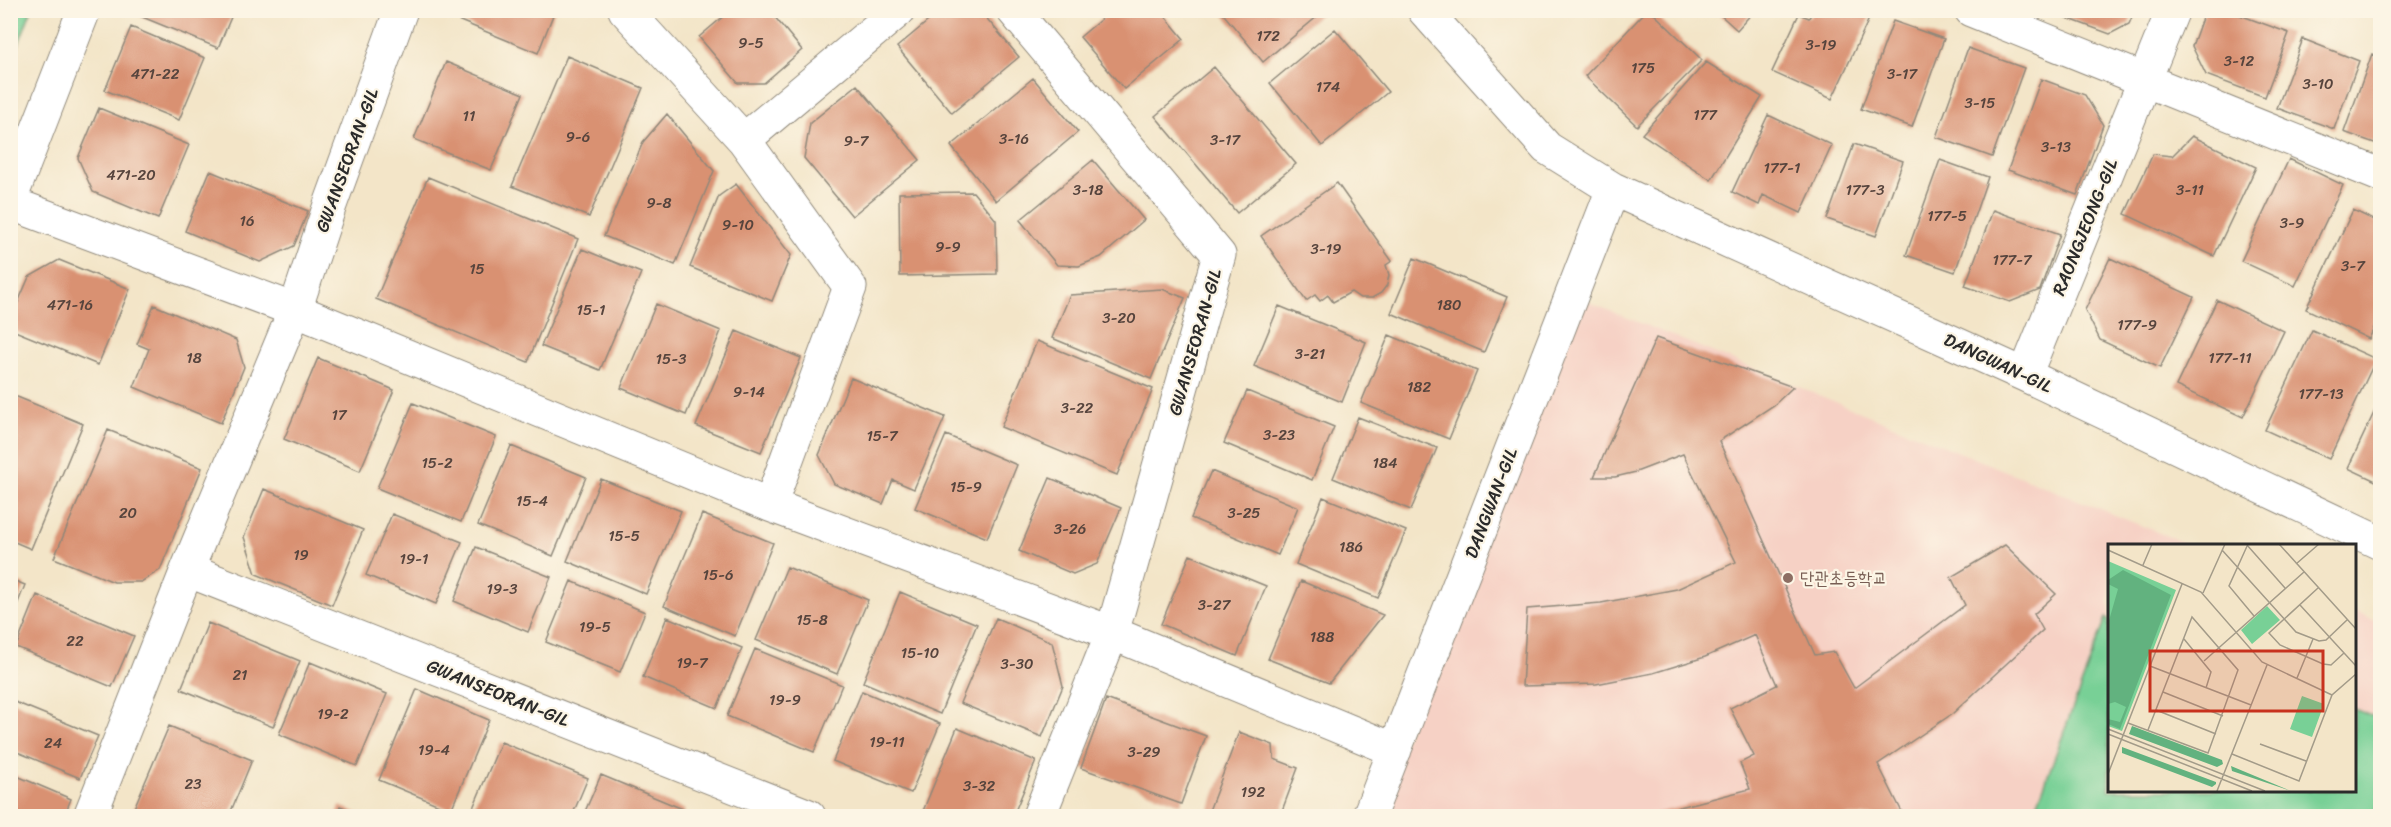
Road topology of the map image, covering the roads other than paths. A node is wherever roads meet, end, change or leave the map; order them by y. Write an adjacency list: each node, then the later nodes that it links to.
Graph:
1 (84, 10): 13 (street)
2 (401, 10): 14 (street, GWANSEORAN-GIL)
3 (625, 10): 10 (street)
4 (899, 10): 10 (street)
5 (1013, 10): 19 (street, GWANSEORAN-GIL)
6 (1424, 10): 12 (street, DANGWAN-GIL)
7 (1971, 10): 9 (street)
8 (2173, 10): 9 (street, RAONGJEONG-GIL)
9 (2145, 80): 11 (street); 15 (street, RAONGJEONG-GIL)
10 (744, 140): 16 (street)
11 (2380, 176)
12 (1613, 189): 15 (street, DANGWAN-GIL); 20 (street, DANGWAN-GIL)
13 (10, 202): 14 (street)
14 (295, 310): 16 (street); 18 (street, GWANSEORAN-GIL)
15 (2025, 375): 17 (street, DANGWAN-GIL)
16 (770, 505): 19 (street)
17 (2380, 543)
18 (188, 570): 21 (street, GWANSEORAN-GIL); 22 (street, GWANSEORAN-GIL)
19 (1112, 633): 20 (street); 23 (street, GWANSEORAN-GIL)
20 (1395, 750): 24 (street, DANGWAN-GIL)
21 (97, 814)
22 (809, 816)
23 (1040, 816)
24 (1369, 816)

